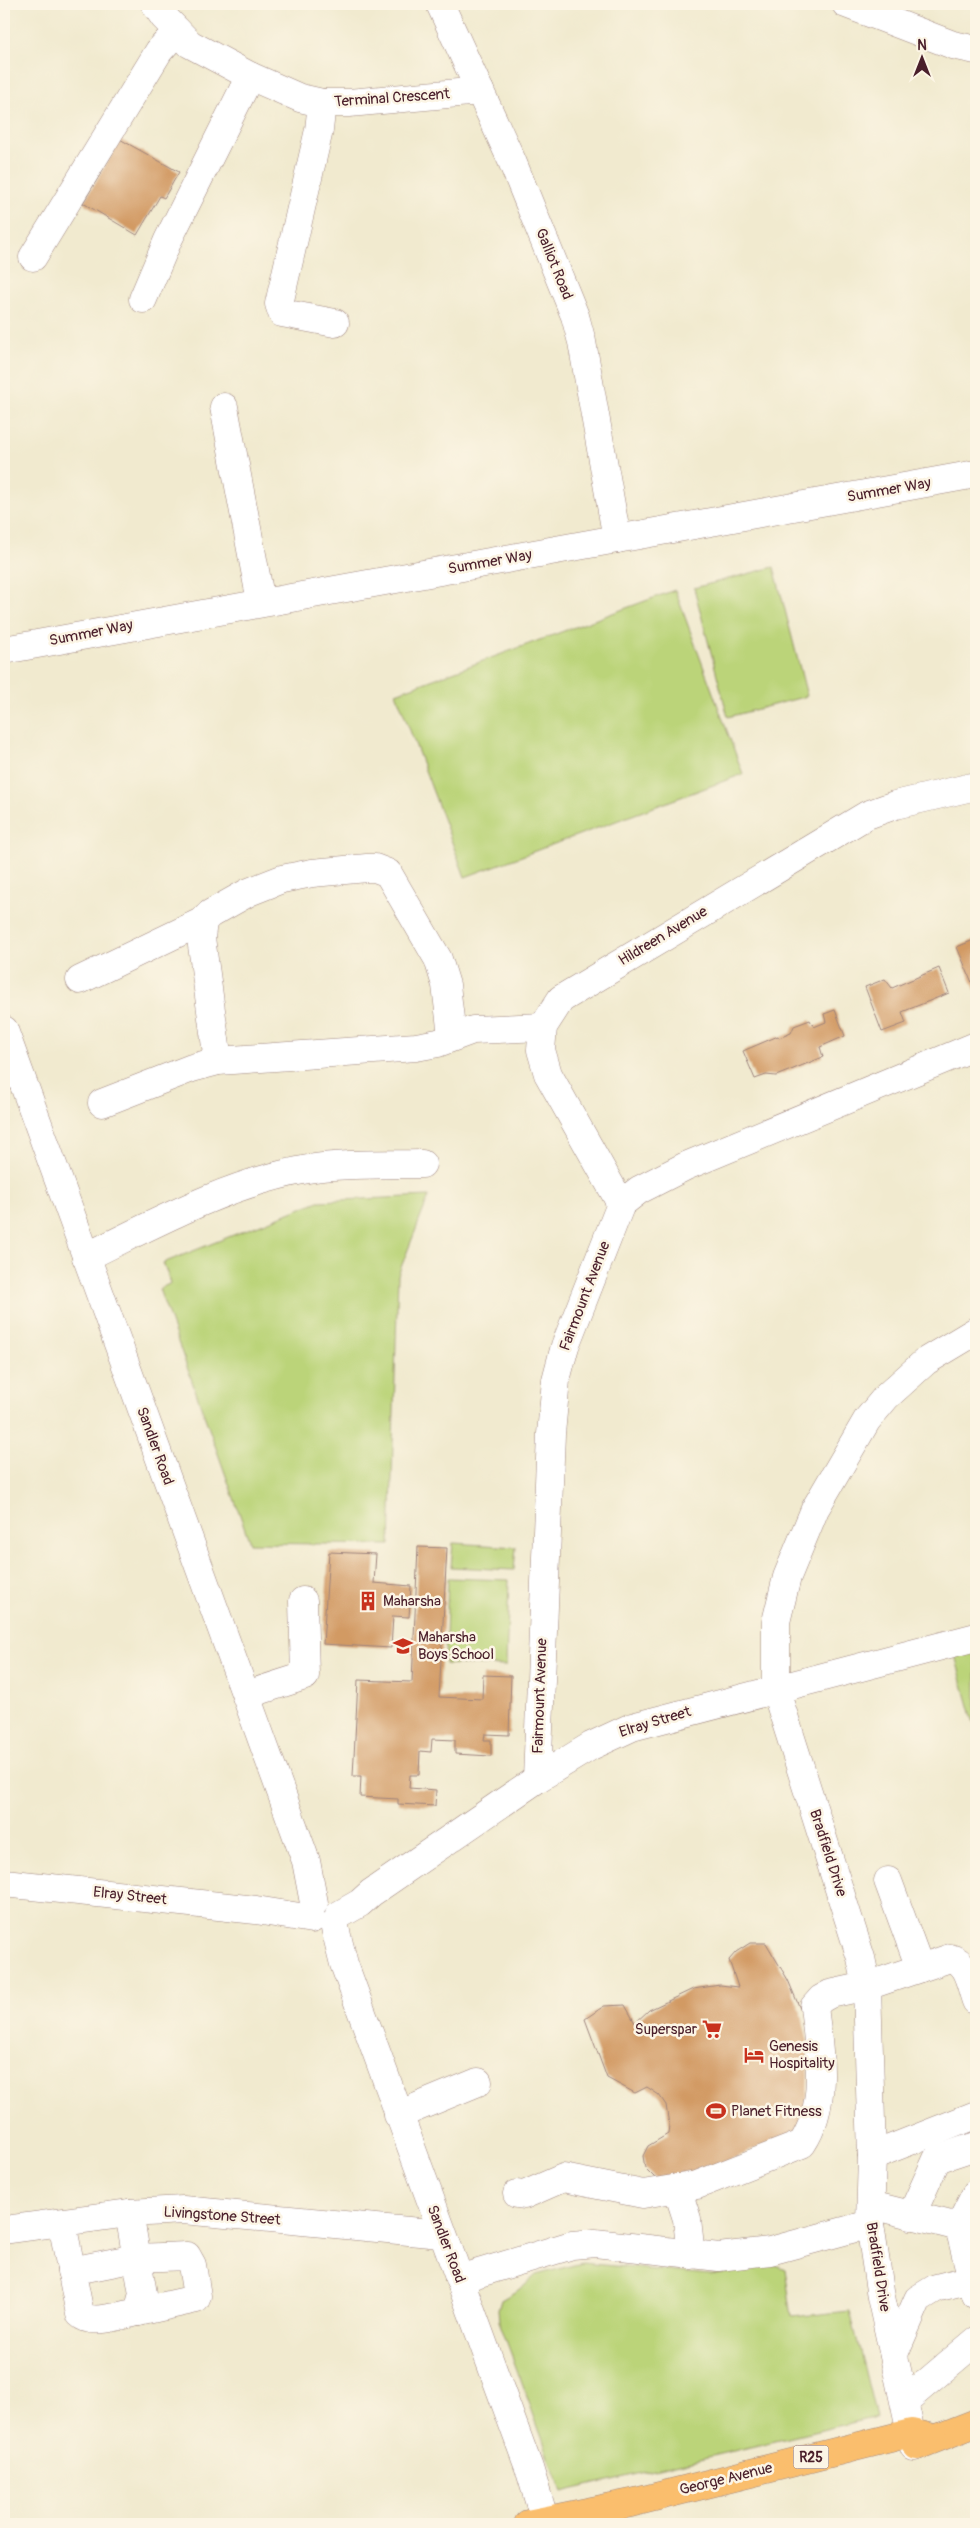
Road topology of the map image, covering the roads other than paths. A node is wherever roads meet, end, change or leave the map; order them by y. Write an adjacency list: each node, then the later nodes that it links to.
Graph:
1 (155, 4): 4 (street, Terminal Crescent)
2 (440, 4): 7 (street, Galliot Road)
3 (853, 5): 5 (street)
4 (177, 31): 6 (street, Terminal Crescent); 9 (street)
5 (976, 50)
6 (250, 76): 8 (street, Terminal Crescent); 10 (street)
7 (480, 91): 8 (street, Terminal Crescent); 14 (street, Galliot Road)
8 (322, 103): 11 (street)
9 (33, 257)
10 (142, 299)
11 (335, 323)
12 (224, 407): 15 (street)
13 (976, 474): 14 (street, Summer Way)
14 (618, 540): 15 (street, Summer Way)
15 (261, 602): 16 (street, Summer Way)
16 (4, 650)
17 (976, 786): 20 (street, Hildreen Avenue)
18 (203, 921): 19 (street); 22 (street); 24 (street)
19 (80, 980)
20 (543, 1026): 22 (street); 27 (street, Hildreen Avenue)
21 (4, 1030): 28 (street, Sandler Road)
22 (452, 1036): 24 (street)
23 (976, 1046): 27 (street)
24 (218, 1061): 25 (street)
25 (102, 1103)
26 (422, 1164): 28 (street)
27 (621, 1204): 34 (street, Fairmount Avenue)
28 (86, 1257): 33 (street, Sandler Road)
29 (976, 1331): 32 (street, Bradfield Drive)
30 (303, 1601): 33 (street)
31 (976, 1637): 32 (street, Elray Street)
32 (776, 1690): 34 (street, Elray Street); 39 (street, Bradfield Drive)
33 (246, 1695): 37 (street, Sandler Road)
34 (537, 1779): 37 (street, Elray Street)
35 (888, 1881): 38 (street)
36 (4, 1883): 37 (street, Elray Street)
37 (325, 1913): 43 (street, Sandler Road)
38 (920, 1968): 39 (street); 40 (street)
39 (867, 1986): 45 (street, Bradfield Drive); 46 (street)
40 (976, 2001)
41 (480, 2087): 43 (street)
42 (966, 2119): 44 (street); 45 (street)
43 (400, 2120): 55 (street, Sandler Road)
44 (971, 2148): 51 (street)
45 (872, 2156): 50 (street, Bradfield Drive)
46 (677, 2188): 48 (street); 56 (street)
47 (976, 2193): 53 (street)
48 (517, 2194)
49 (129, 2212): 52 (street, Livingstone Street); 55 (street, Livingstone Street); 57 (street)
50 (870, 2214): 51 (street); 56 (street); 63 (street, Bradfield Drive)
51 (911, 2216): 53 (street)
52 (62, 2223): 54 (street, Livingstone Street); 58 (street)
53 (959, 2227): 60 (street)
54 (4, 2230)
55 (441, 2234): 59 (street, Sandler Road)
56 (691, 2255): 59 (street)
57 (136, 2258): 58 (street); 61 (street); 61 (street)
58 (71, 2271): 61 (street)
59 (459, 2279): 67 (street, Sandler Road)
60 (974, 2287): 63 (street)
61 (138, 2312)
62 (976, 2341): 64 (street)
63 (894, 2354): 64 (street, Bradfield Drive)
64 (905, 2401): 66 (street, Bradfield Drive)
65 (976, 2423): 66 (main road, George Avenue / R25)
66 (920, 2439): 67 (main road, George Avenue / R25); 68 (main road, George Avenue / R25)
67 (540, 2523)
68 (612, 2524)

